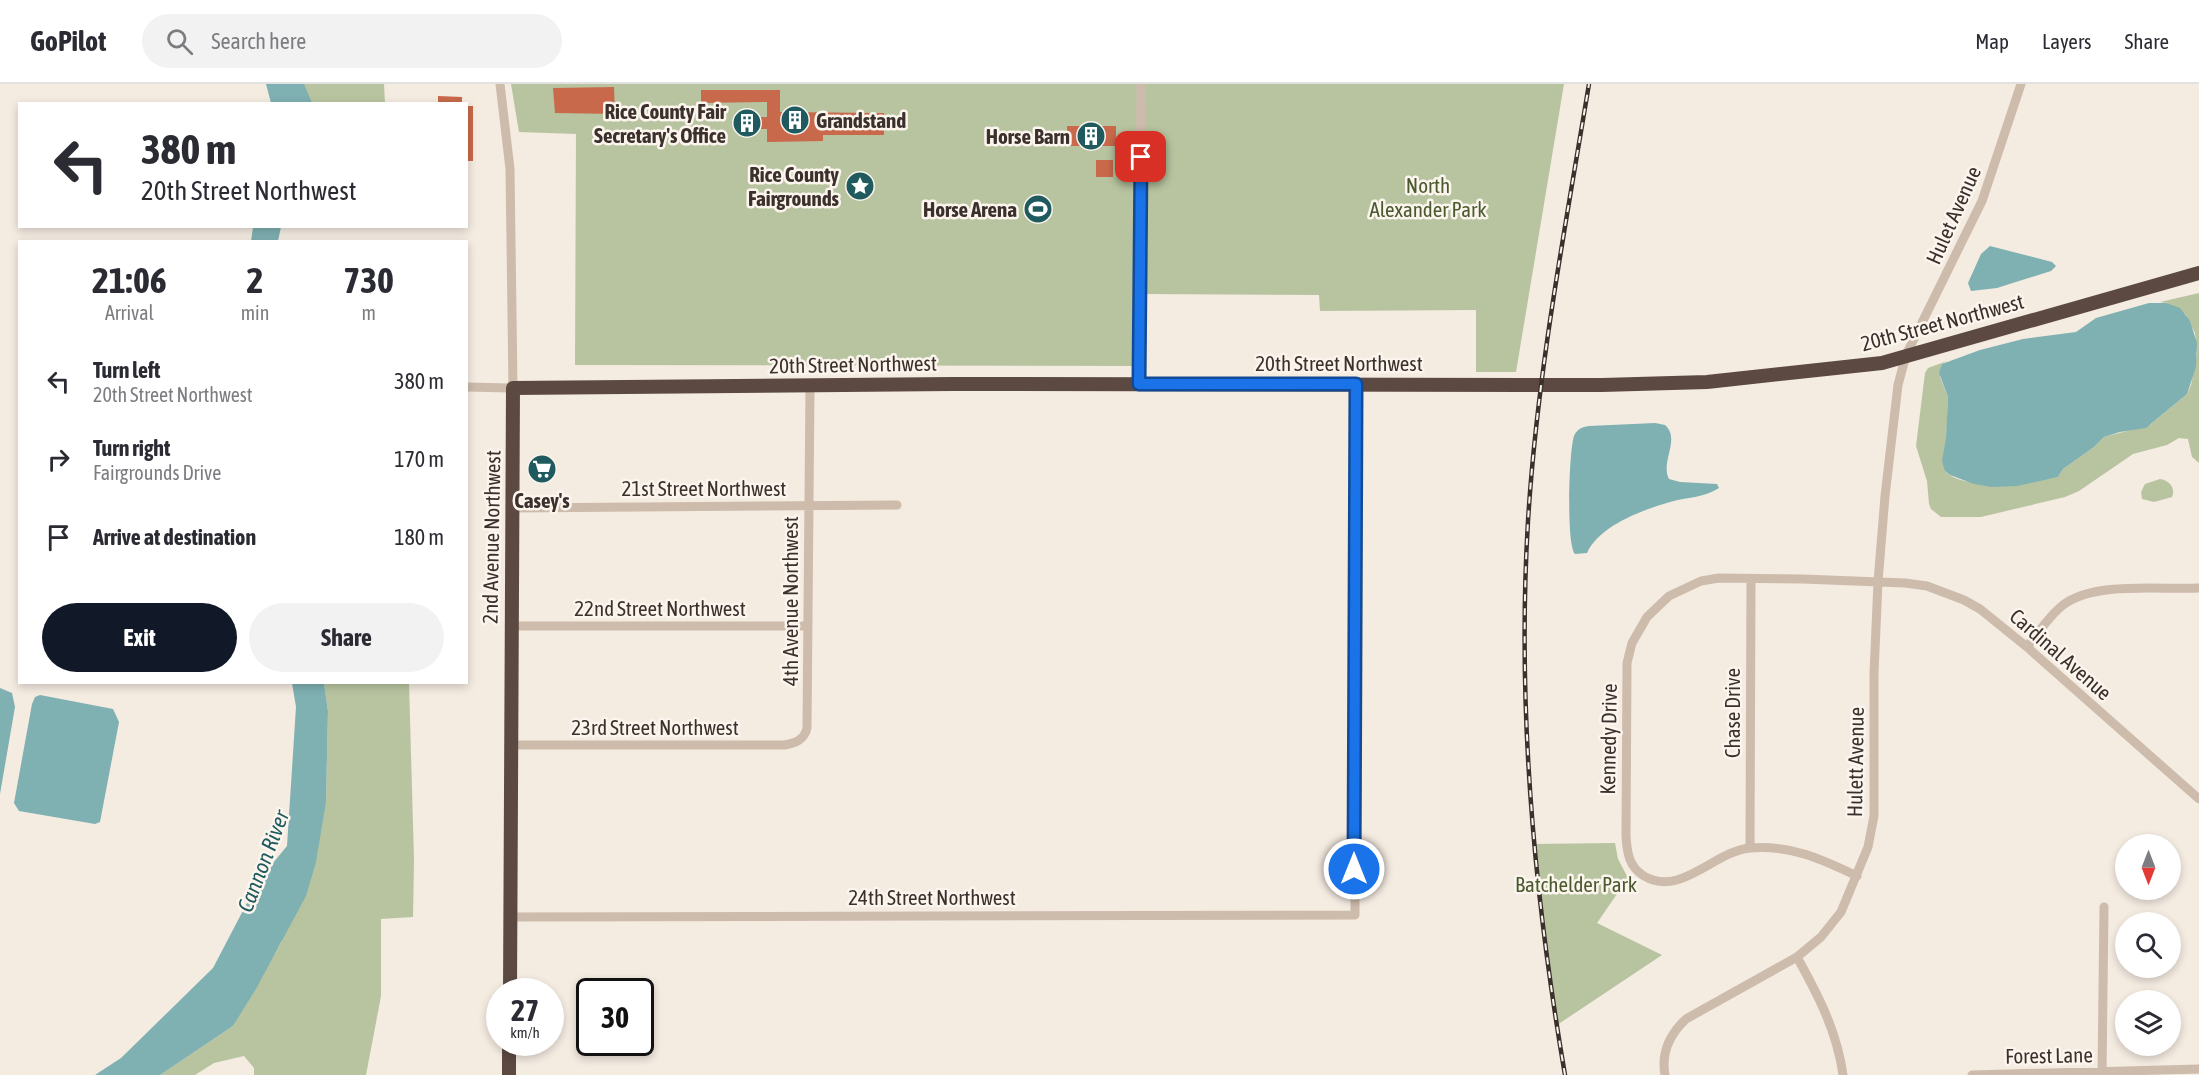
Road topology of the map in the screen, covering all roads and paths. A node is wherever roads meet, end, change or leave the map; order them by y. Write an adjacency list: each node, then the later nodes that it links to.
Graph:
1 (500, 84): 10 (street, 2nd Avenue Northwest)
2 (1141, 84): 6 (street)
3 (2021, 84): 5 (street, Hulet Avenue)
4 (2199, 273): 5 (highway, 20th Street Northwest)
5 (1906, 356): 7 (highway, 20th Street Northwest); 15 (street, Hulett Avenue)
6 (1139, 384): 7 (highway, 20th Street Northwest); 8 (highway, 20th Street Northwest)
7 (1356, 384): 26 (street, 24th Street Northwest)
8 (810, 386): 10 (highway, 20th Street Northwest); 11 (street, 4th Avenue Northwest)
9 (468, 387): 10 (street, 20th Street Northwest)
10 (513, 388): 13 (highway, 2nd Avenue Northwest)
11 (809, 505): 12 (street, 21st Street Northwest); 13 (street, 21st Street Northwest); 18 (street, 4th Avenue Northwest)
12 (897, 505)
13 (512, 508): 17 (highway, 2nd Avenue Northwest)
14 (1751, 579): 15 (street, Kennedy Drive); 23 (street, Chase Drive); 23 (street, Kennedy Drive)
15 (1878, 582): 19 (street, Cardinal Avenue); 24 (street, Hulett Avenue)
16 (2199, 588): 19 (street)
17 (511, 626): 18 (street, 22nd Street Northwest); 21 (highway, 2nd Avenue Northwest)
18 (808, 626): 20 (street, 4th Avenue Northwest)
19 (2027, 647): 22 (street, Cardinal Avenue)
20 (799, 741): 21 (street, 23rd Street Northwest)
21 (510, 745): 26 (highway, 2nd Avenue Northwest)
22 (2199, 799)
23 (1750, 848): 24 (street, Kennedy Drive)
24 (1857, 876): 27 (street, Hulett Avenue)
25 (2104, 907): 31 (street)
26 (510, 917): 28 (highway, 2nd Avenue Northwest)
27 (1797, 957): 33 (street, Hulett Avenue); 34 (street)
28 (510, 978)
29 (509, 1056): 32 (highway)
30 (2199, 1069): 31 (street, Forest Lane)
31 (2102, 1073): 35 (street, Forest Lane)
32 (509, 1075)
33 (1665, 1075)
34 (1843, 1075)
35 (1972, 1075)

